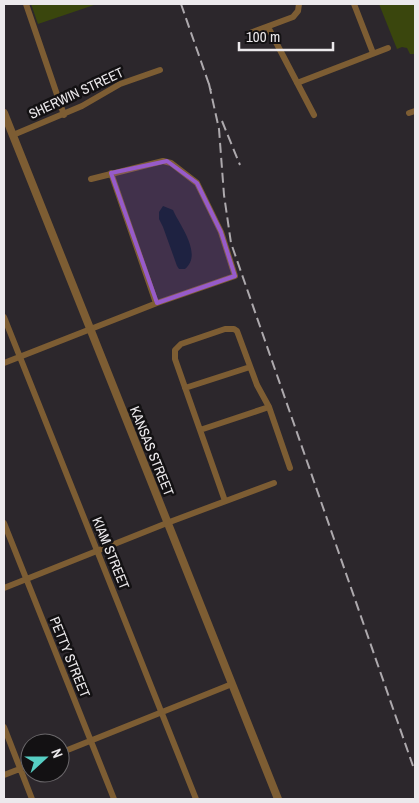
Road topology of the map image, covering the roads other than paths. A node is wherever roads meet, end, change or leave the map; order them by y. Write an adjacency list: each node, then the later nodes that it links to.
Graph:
1 (26, 4): 11 (street)
2 (354, 4): 7 (street)
3 (298, 7): 4 (street)
4 (268, 27): 5 (street); 9 (street)
5 (250, 34)
6 (388, 48): 7 (street)
7 (373, 53): 9 (street)
8 (160, 70): 11 (street, SHERWIN STREET)
9 (298, 83): 12 (street)
10 (4, 113): 13 (street, KANSAS STREET)
11 (64, 115): 13 (street, SHERWIN STREET)
12 (314, 115)
13 (13, 135): 14 (street, SHERWIN STREET); 19 (street, KANSAS STREET)
14 (4, 139)
15 (111, 173): 16 (street); 17 (street); 17 (street)
16 (91, 179)
17 (156, 303): 19 (street)
18 (4, 316): 20 (street, KIAM STREET)
19 (90, 329): 20 (street); 29 (street, KANSAS STREET)
20 (20, 357): 21 (street); 31 (street, KIAM STREET)
21 (4, 363)
22 (250, 367): 23 (street); 23 (street); 24 (street)
23 (185, 388): 25 (street)
24 (269, 407): 25 (street); 26 (street)
25 (200, 430): 28 (street)
26 (290, 468)
27 (274, 483): 28 (street)
28 (224, 501): 29 (street)
29 (167, 522): 31 (street); 34 (street, KANSAS STREET)
30 (4, 523): 32 (street, PETTY STREET)
31 (96, 552): 32 (street); 35 (street, KIAM STREET)
32 (26, 579): 33 (street); 37 (street, PETTY STREET)
33 (4, 588)
34 (232, 684): 35 (street); 45 (street, KANSAS STREET)
35 (161, 712): 37 (street); 44 (street, KIAM STREET)
36 (4, 727): 39 (street)
37 (90, 741): 38 (street); 43 (street, PETTY STREET)
38 (70, 749)
39 (20, 769): 40 (street)
40 (4, 775)
41 (26, 783): 42 (street)
42 (32, 799)
43 (114, 799)
44 (196, 799)
45 (278, 799)

